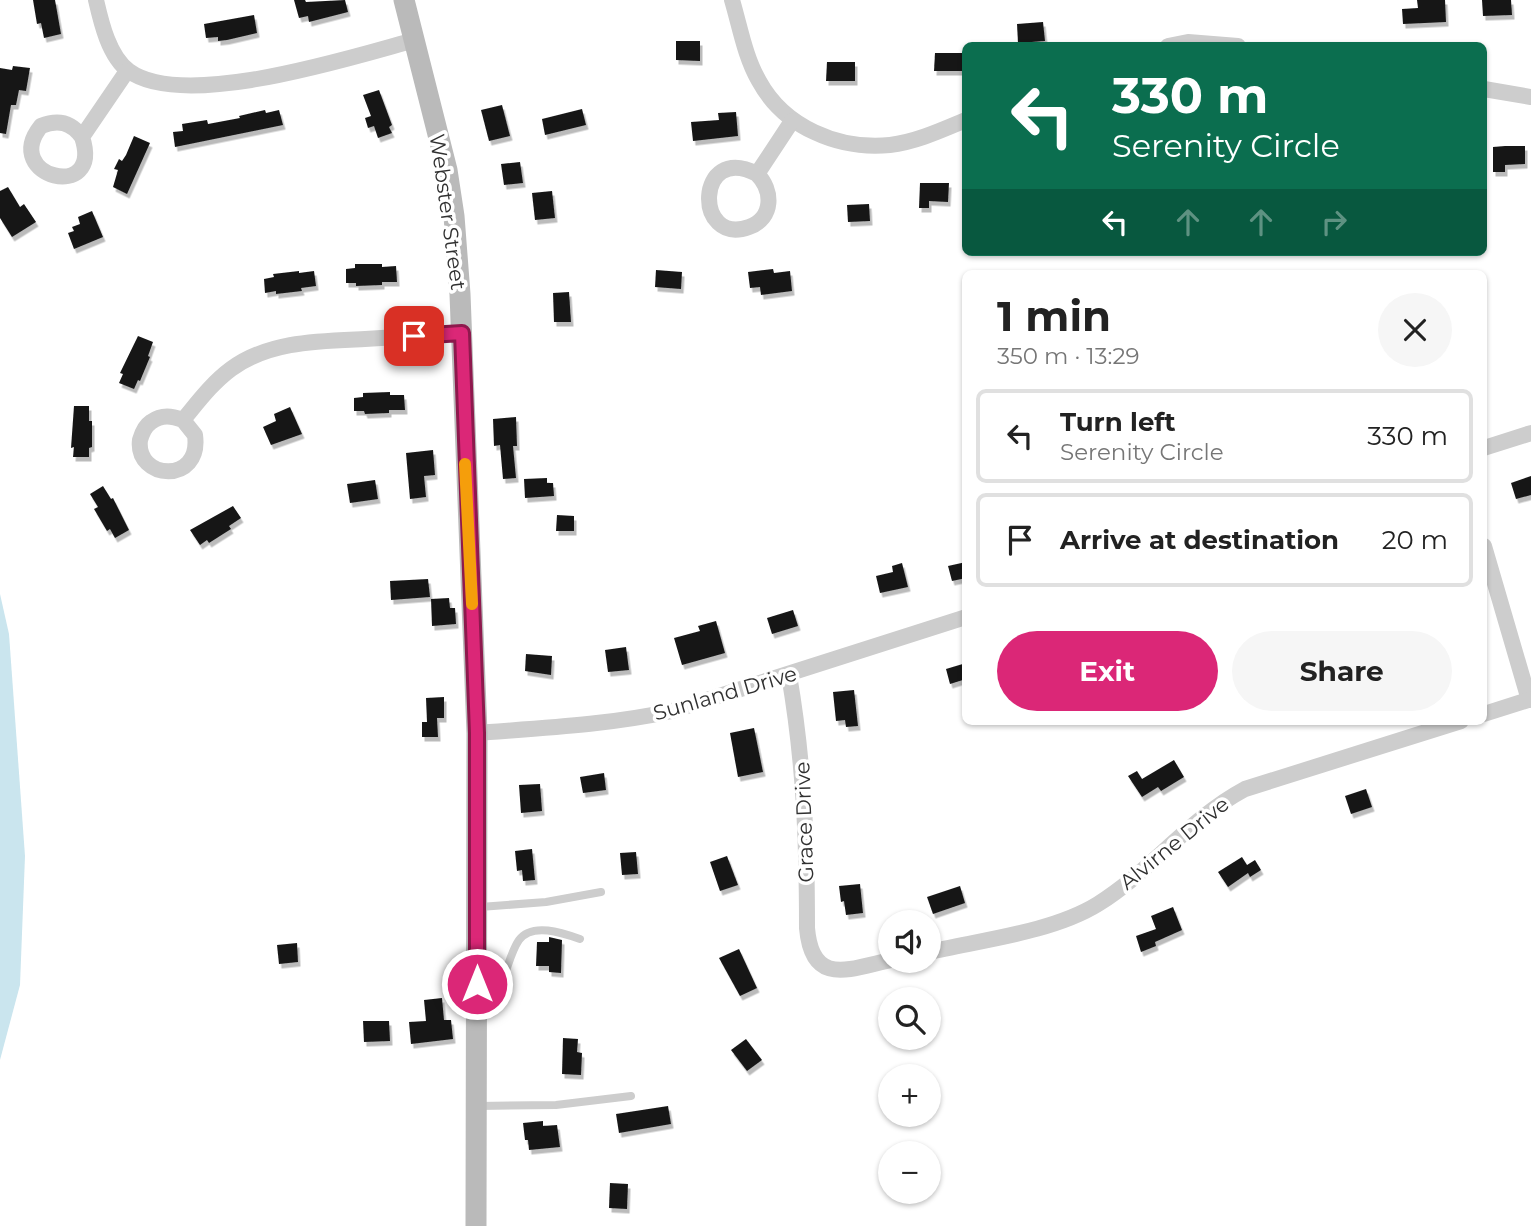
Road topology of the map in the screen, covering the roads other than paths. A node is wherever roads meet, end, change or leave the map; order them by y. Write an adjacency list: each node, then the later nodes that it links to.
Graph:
1 (96, 0): 5 (street)
2 (404, 0): 4 (main road, Webster Street)
3 (733, 0): 8 (street)
4 (415, 40): 5 (street); 12 (main road, Webster Street)
5 (127, 71): 10 (street)
6 (1487, 90): 7 (street)
7 (1531, 97)
8 (792, 121): 9 (street); 11 (street)
9 (962, 122)
10 (82, 137)
11 (757, 174)
12 (462, 333): 13 (street); 22 (main road, Webster Street)
13 (183, 420)
14 (1531, 433): 15 (street)
15 (1487, 447)
16 (1487, 556): 19 (street)
17 (962, 618): 18 (street, Sunland Drive)
18 (789, 675): 22 (street, Sunland Drive); 27 (street, Grace Drive)
19 (1530, 699): 20 (street)
20 (1487, 713)
21 (1448, 725): 26 (street, Alvirne Drive)
22 (477, 733): 24 (main road, Webster Street)
23 (601, 892): 24 (lane)
24 (477, 908): 28 (main road, Webster Street)
25 (580, 939): 28 (lane)
26 (941, 949)
27 (878, 963)
28 (477, 1009): 30 (main road, Webster Street)
29 (631, 1096): 30 (lane)
30 (475, 1106): 31 (main road, Webster Street)
31 (476, 1226)

